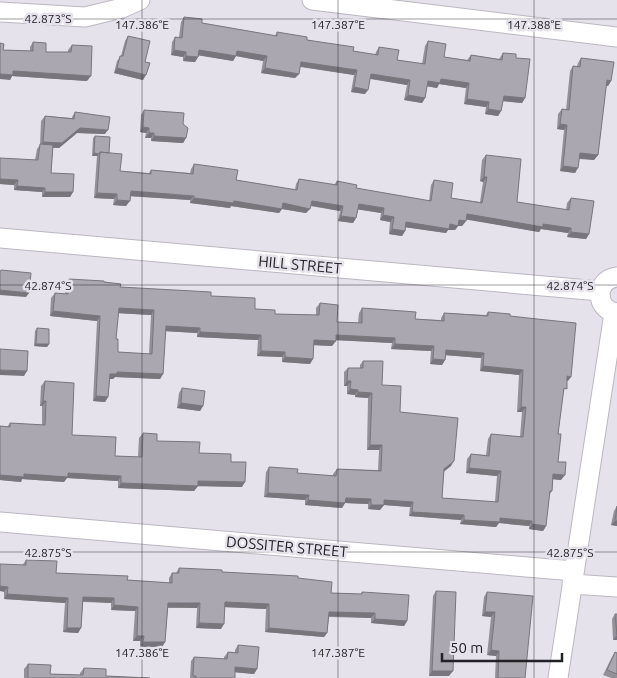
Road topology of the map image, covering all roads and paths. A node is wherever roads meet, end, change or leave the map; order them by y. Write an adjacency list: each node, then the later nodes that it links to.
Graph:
1 (140, 0): 3 (street)
2 (312, 0): 4 (street)
3 (0, 12)
4 (617, 37)
5 (0, 238): 7 (street, HILL STREET)
6 (617, 278): 7 (street)
7 (600, 290): 8 (street)
8 (615, 313): 10 (street)
9 (0, 522): 10 (street, DOSSITER STREET)
10 (573, 578): 11 (street, DOSSITER STREET); 12 (street)
11 (617, 587)
12 (558, 678)

